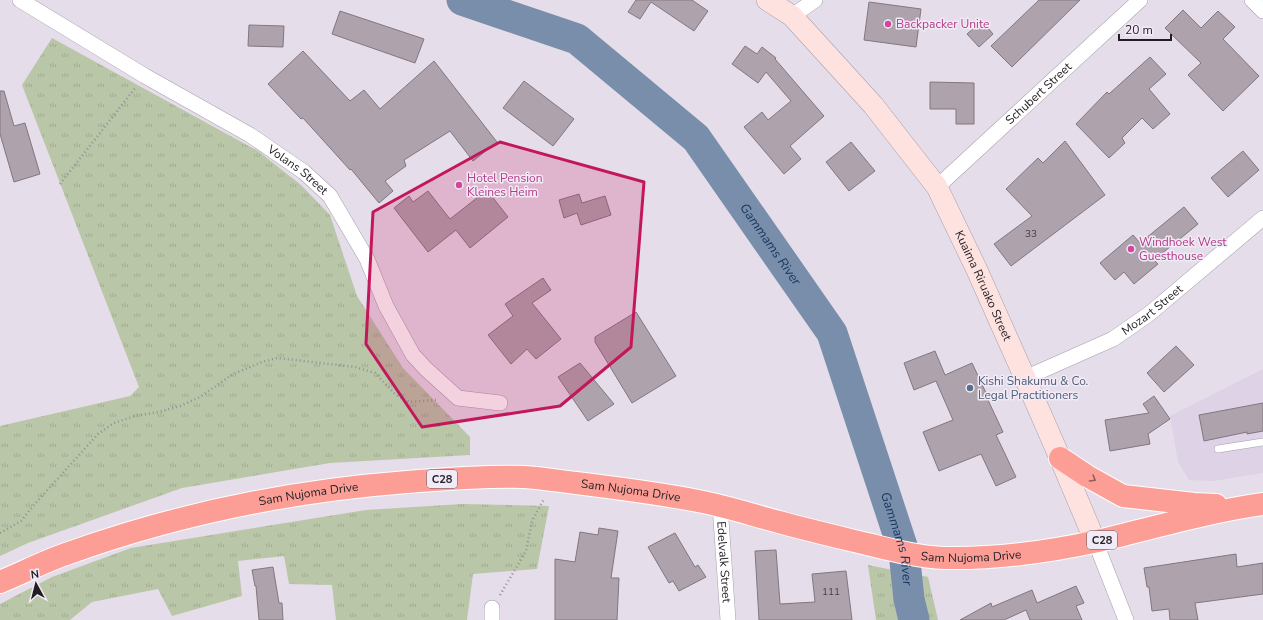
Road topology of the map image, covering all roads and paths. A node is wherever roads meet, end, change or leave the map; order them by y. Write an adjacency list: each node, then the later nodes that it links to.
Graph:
1 (20, 0): 8 (street, Volans Street)
2 (767, 0): 7 (street, Kuaima Riruako Street)
3 (815, 0): 7 (street)
4 (1140, 0): 10 (street, Schubert Street)
5 (1252, 0): 6 (street)
6 (1263, 11)
7 (792, 16): 10 (street, Kuaima Riruako Street)
8 (145, 76): 9 (path); 13 (street, Volans Street)
9 (60, 184)
10 (937, 187): 12 (street, Kuaima Riruako Street)
11 (1263, 218): 12 (street, Mozart Street)
12 (1025, 378): 17 (street, Kuaima Riruako Street)
13 (458, 398): 14 (street); 21 (path)
14 (500, 403)
15 (1263, 442): 16 (lane)
16 (1218, 449)
17 (1060, 458): 20 (highway, one-way to 20); 22 (street, Kuaima Riruako Street)
18 (560, 481): 19 (highway, Sam Nujoma Drive / C28); 23 (highway, Sam Nujoma Drive / C28); 24 (path)
19 (720, 504): 22 (highway, Sam Nujoma Drive / C28); 25 (street, Edelvalk Street)
20 (1254, 505): 22 (highway, Sam Nujoma Drive / C28)
21 (0, 533)
22 (1095, 542): 26 (street, Kuaima Riruako Street)
23 (0, 582)
24 (492, 614)
25 (728, 620)
26 (1126, 620)

